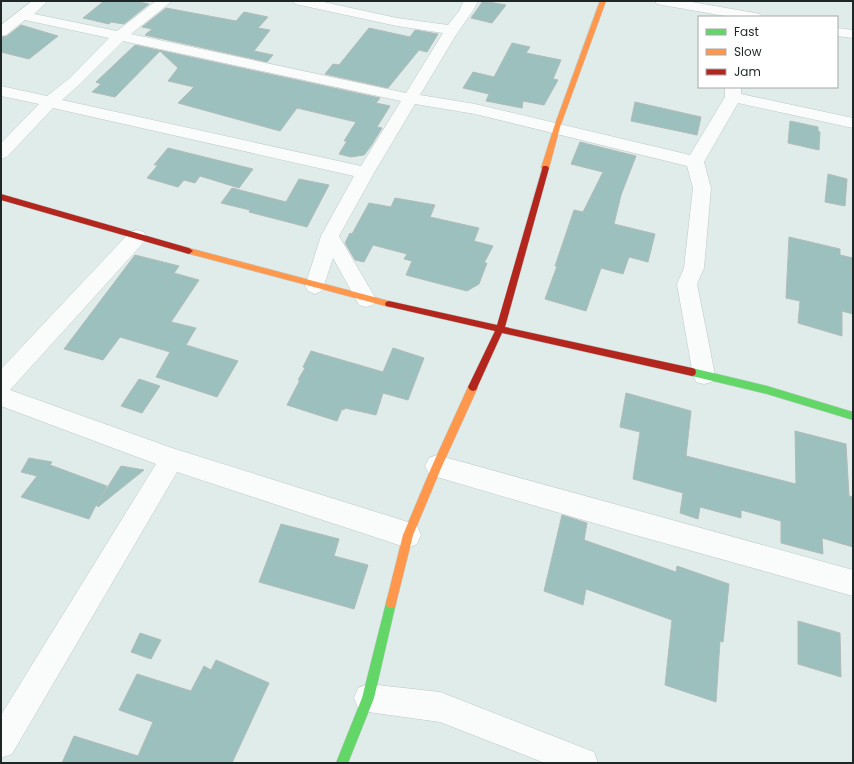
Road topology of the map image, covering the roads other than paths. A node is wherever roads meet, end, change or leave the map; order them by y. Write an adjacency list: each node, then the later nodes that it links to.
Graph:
1 (41, 1): 7 (street)
2 (165, 1): 14 (street)
3 (300, 1): 10 (street)
4 (471, 1): 10 (street)
5 (603, 1): 20 (street)
6 (662, 1): 8 (street)
7 (21, 15): 11 (street); 14 (street)
8 (735, 15): 9 (street)
9 (745, 16)
10 (452, 30): 17 (street)
11 (1, 32)
12 (838, 32): 13 (street)
13 (853, 34)
14 (121, 35): 17 (street); 18 (street)
15 (1, 91): 18 (street)
16 (733, 92): 19 (street); 22 (street)
17 (412, 99): 20 (street); 23 (street)
18 (51, 101): 21 (street); 23 (street)
19 (853, 123)
20 (557, 127): 22 (street); 29 (street)
21 (1, 153)
22 (695, 162): 30 (street)
23 (366, 173): 25 (street)
24 (1, 197): 26 (street)
25 (330, 236): 27 (street); 28 (street)
26 (137, 237): 27 (street); 31 (street)
27 (315, 286): 28 (street)
28 (366, 298): 29 (street)
29 (500, 329): 30 (street); 35 (street)
30 (704, 375): 33 (street)
31 (1, 384)
32 (1, 396): 34 (street)
33 (853, 416)
34 (172, 458): 36 (street); 39 (street)
35 (438, 466): 36 (street); 37 (street)
36 (408, 535): 38 (street)
37 (853, 583)
38 (368, 698): 40 (street); 41 (street)
39 (1, 743)
40 (342, 763)
41 (583, 763)

